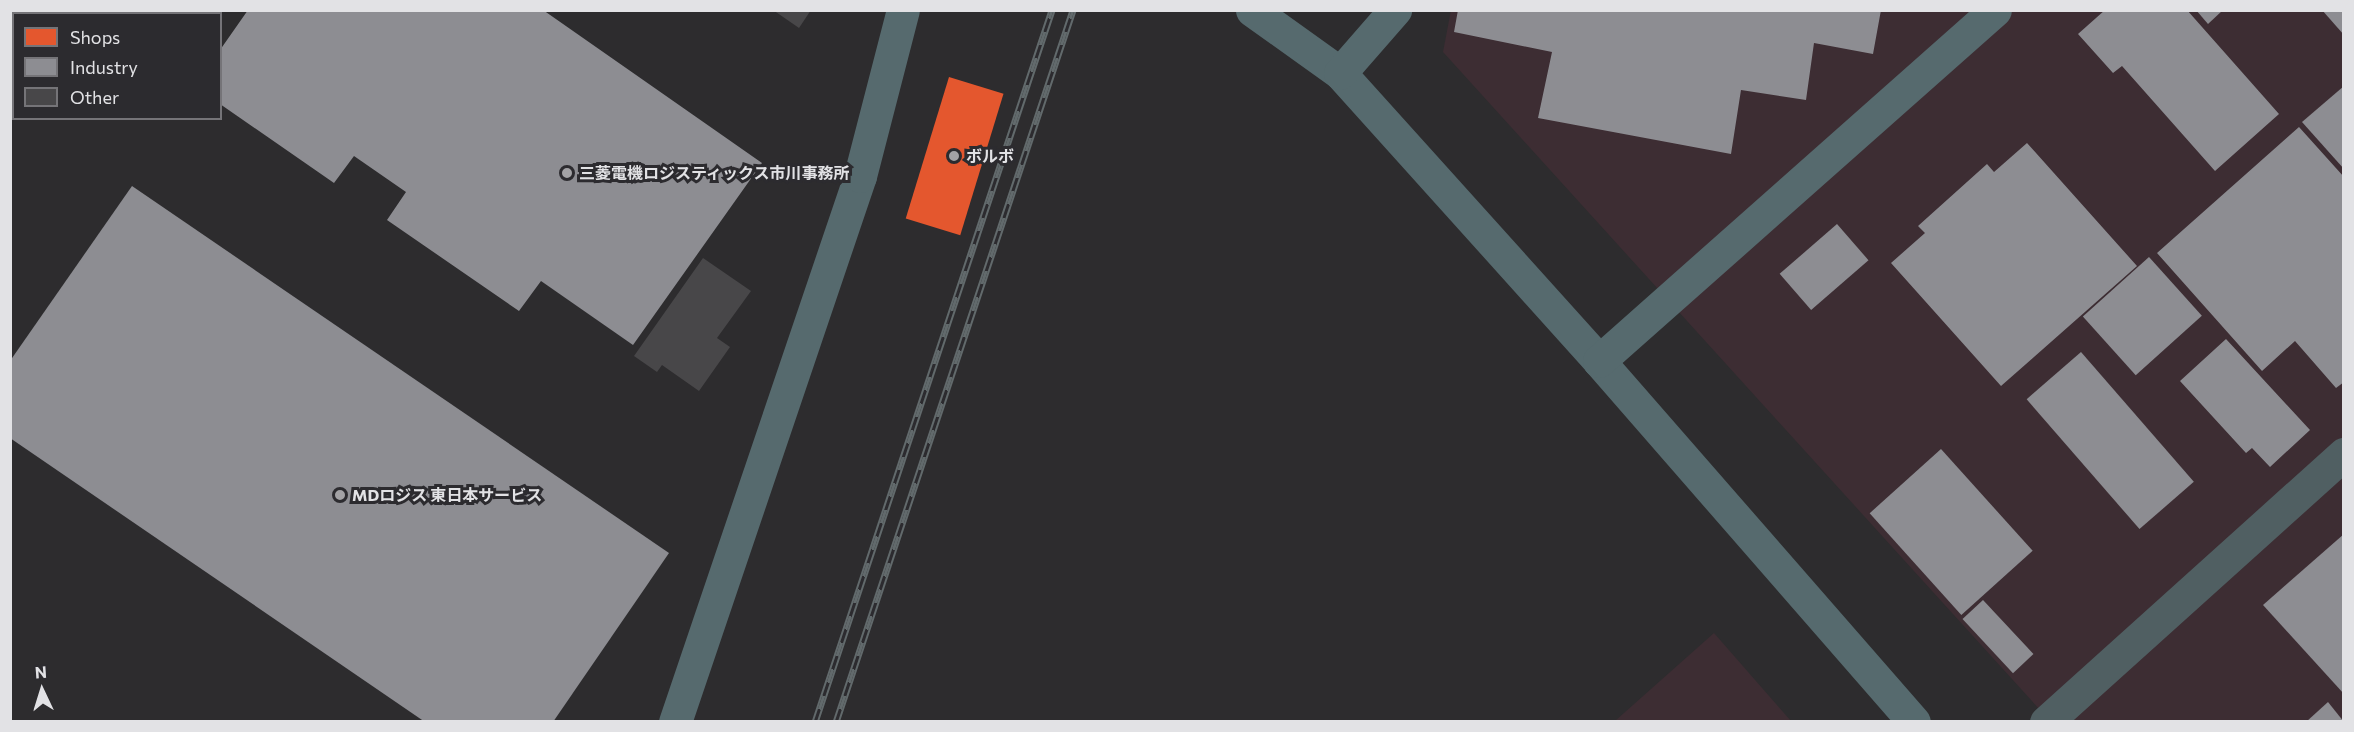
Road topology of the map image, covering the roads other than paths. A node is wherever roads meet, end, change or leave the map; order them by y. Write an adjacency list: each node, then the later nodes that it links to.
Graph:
1 (903, 10): 8 (street)
2 (1252, 10): 5 (street)
3 (1395, 10): 5 (street)
4 (1995, 10): 6 (street)
5 (1340, 73): 6 (street)
6 (1599, 361): 9 (street)
7 (2343, 454): 10 (street)
8 (675, 722)
9 (1914, 722)
10 (2046, 722)

